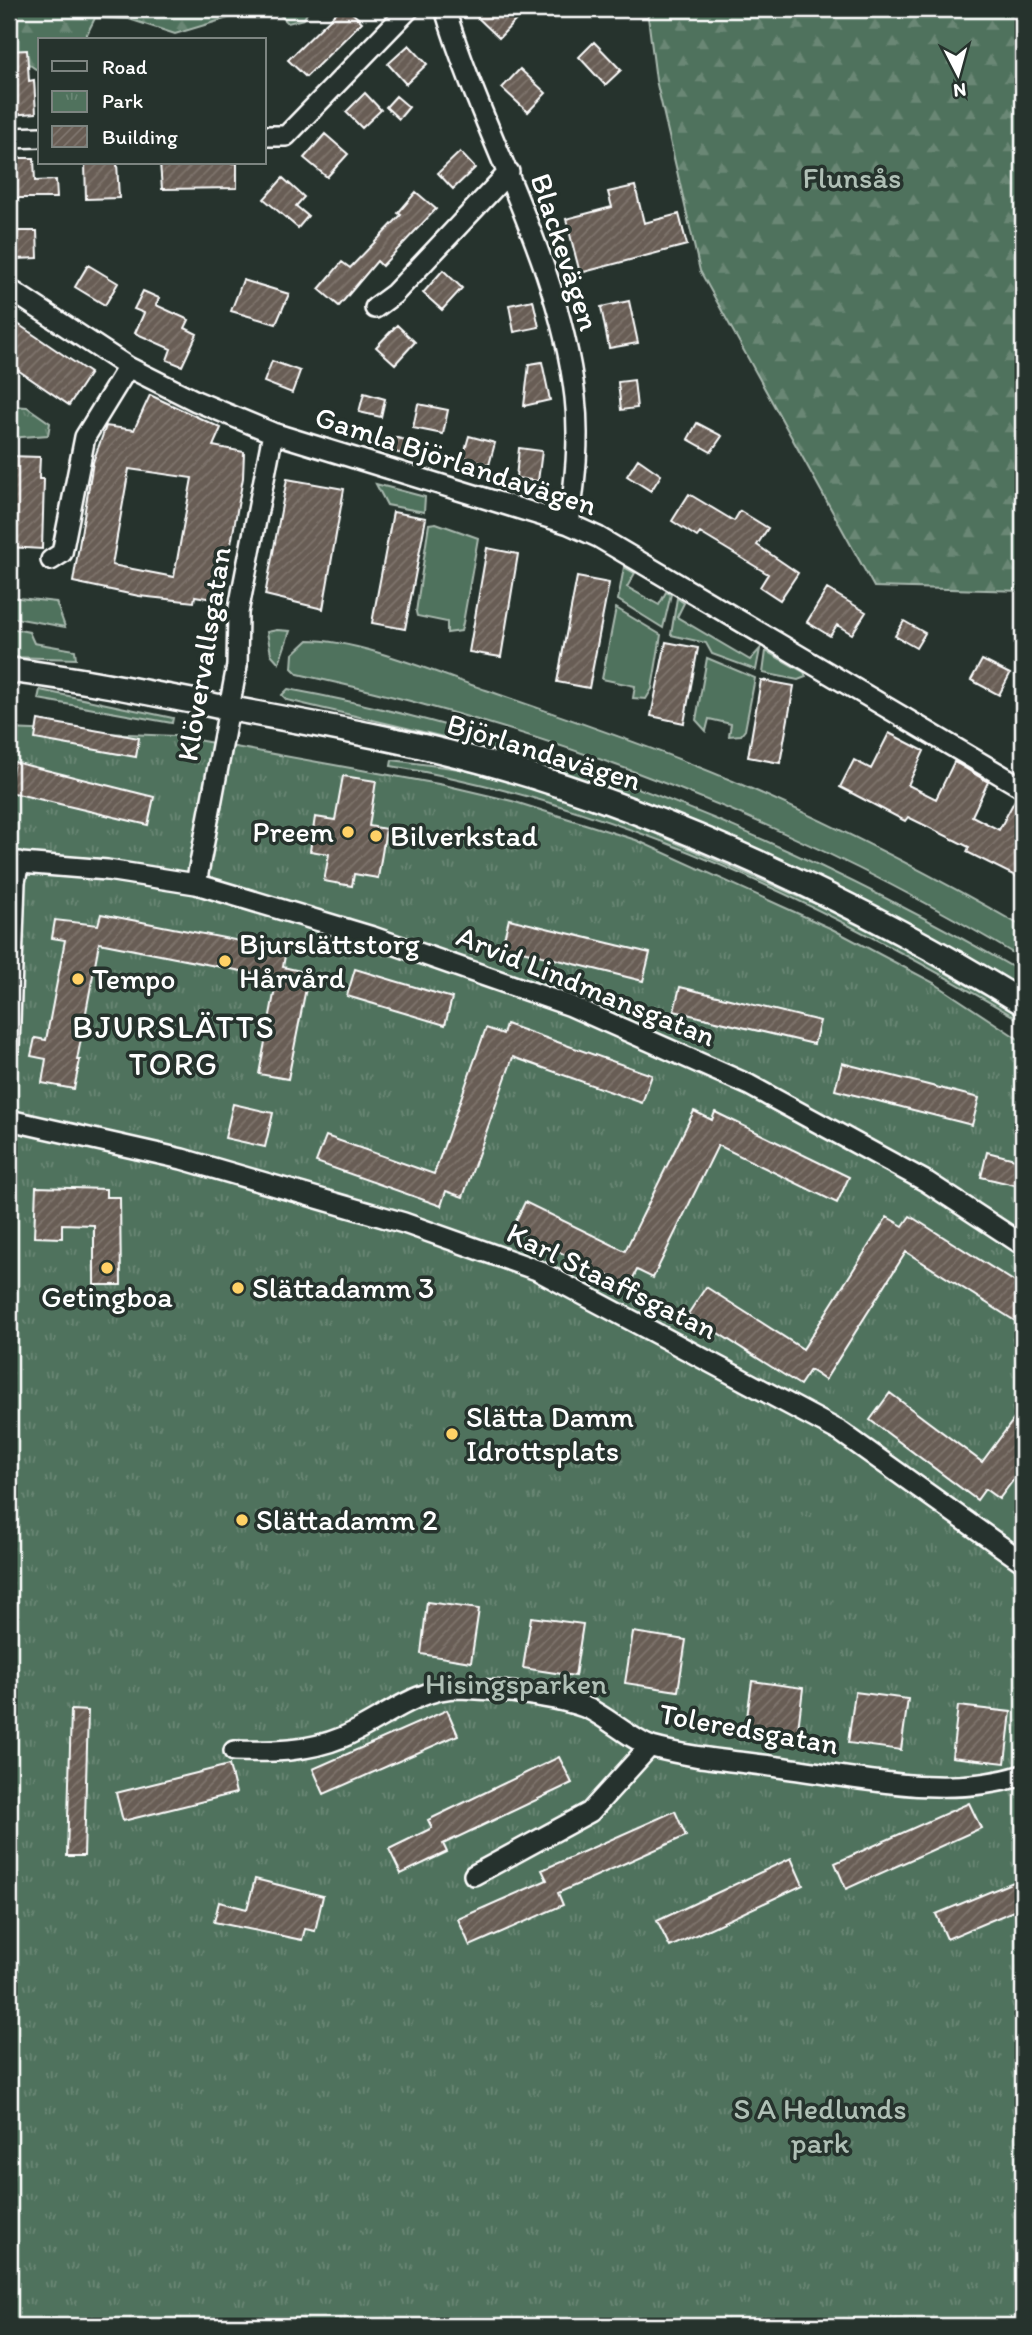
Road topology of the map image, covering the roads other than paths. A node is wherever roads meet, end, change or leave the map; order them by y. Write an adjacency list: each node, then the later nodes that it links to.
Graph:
1 (409, 9): 3 (street)
2 (445, 9): 6 (street, Blackevägen)
3 (266, 136)
4 (38, 137): 5 (street)
5 (9, 138)
6 (509, 172): 8 (street); 11 (street, Blackevägen)
7 (9, 289): 9 (street, Gamla Björlandavägen)
8 (375, 308)
9 (128, 367): 10 (street, Gamla Björlandavägen); 12 (street)
10 (273, 433): 11 (street, Gamla Björlandavägen); 14 (street, Klövervallsgatan)
11 (569, 524): 15 (street, Gamla Björlandavägen)
12 (51, 560)
13 (9, 670): 14 (street, Björlandavägen)
14 (227, 708): 17 (street, Klövervallsgatan); 18 (street, Björlandavägen)
15 (1023, 788)
16 (14, 862): 17 (street, Arvid Lindmansgatan); 19 (street)
17 (196, 884): 21 (street, Arvid Lindmansgatan)
18 (1023, 1003)
19 (9, 1048)
20 (9, 1121): 22 (street, Karl Staaffsgatan)
21 (1023, 1245)
22 (1023, 1562)
23 (650, 1746): 24 (street, Toleredsgatan); 25 (street, Toleredsgatan); 26 (street)
24 (234, 1751)
25 (1023, 1775)
26 (474, 1875)

